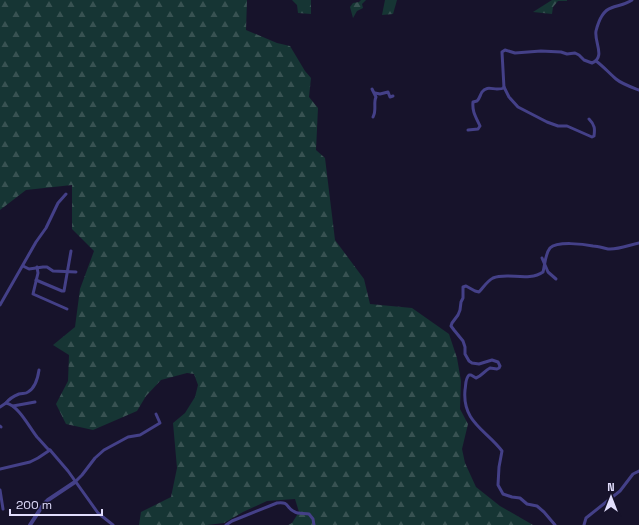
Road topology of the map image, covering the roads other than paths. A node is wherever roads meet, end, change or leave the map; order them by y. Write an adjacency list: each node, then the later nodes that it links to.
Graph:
1 (632, 0): 2 (street)
2 (596, 61): 3 (street); 5 (street)
3 (504, 87): 9 (street); 10 (street)
4 (372, 89): 6 (street)
5 (639, 90)
6 (374, 93): 7 (street); 8 (street)
7 (393, 96)
8 (373, 117)
9 (589, 119)
10 (468, 130)
11 (66, 194): 16 (street)
12 (639, 243): 15 (street)
13 (71, 251): 18 (street)
14 (542, 258): 15 (street)
15 (545, 265): 20 (street); 42 (street)
16 (23, 266): 17 (street); 22 (street)
17 (37, 267): 18 (street); 21 (street)
18 (67, 272): 19 (street); 21 (street)
19 (76, 272)
20 (556, 279)
21 (36, 280): 23 (street)
22 (0, 305)
23 (67, 309)
24 (39, 370): 26 (street)
25 (35, 402): 27 (street)
26 (6, 403): 27 (street); 28 (street)
27 (13, 406): 30 (street)
28 (0, 407)
29 (156, 414): 33 (street)
30 (50, 450): 31 (street); 33 (street)
31 (0, 469)
32 (639, 471): 43 (street)
33 (75, 482): 36 (street); 37 (street)
34 (0, 490): 35 (street)
35 (3, 509)
36 (108, 521): 38 (street); 39 (street)
37 (30, 525)
38 (106, 525)
39 (113, 525)
40 (226, 525): 41 (street)
41 (314, 525)
42 (555, 525)
43 (584, 525)

